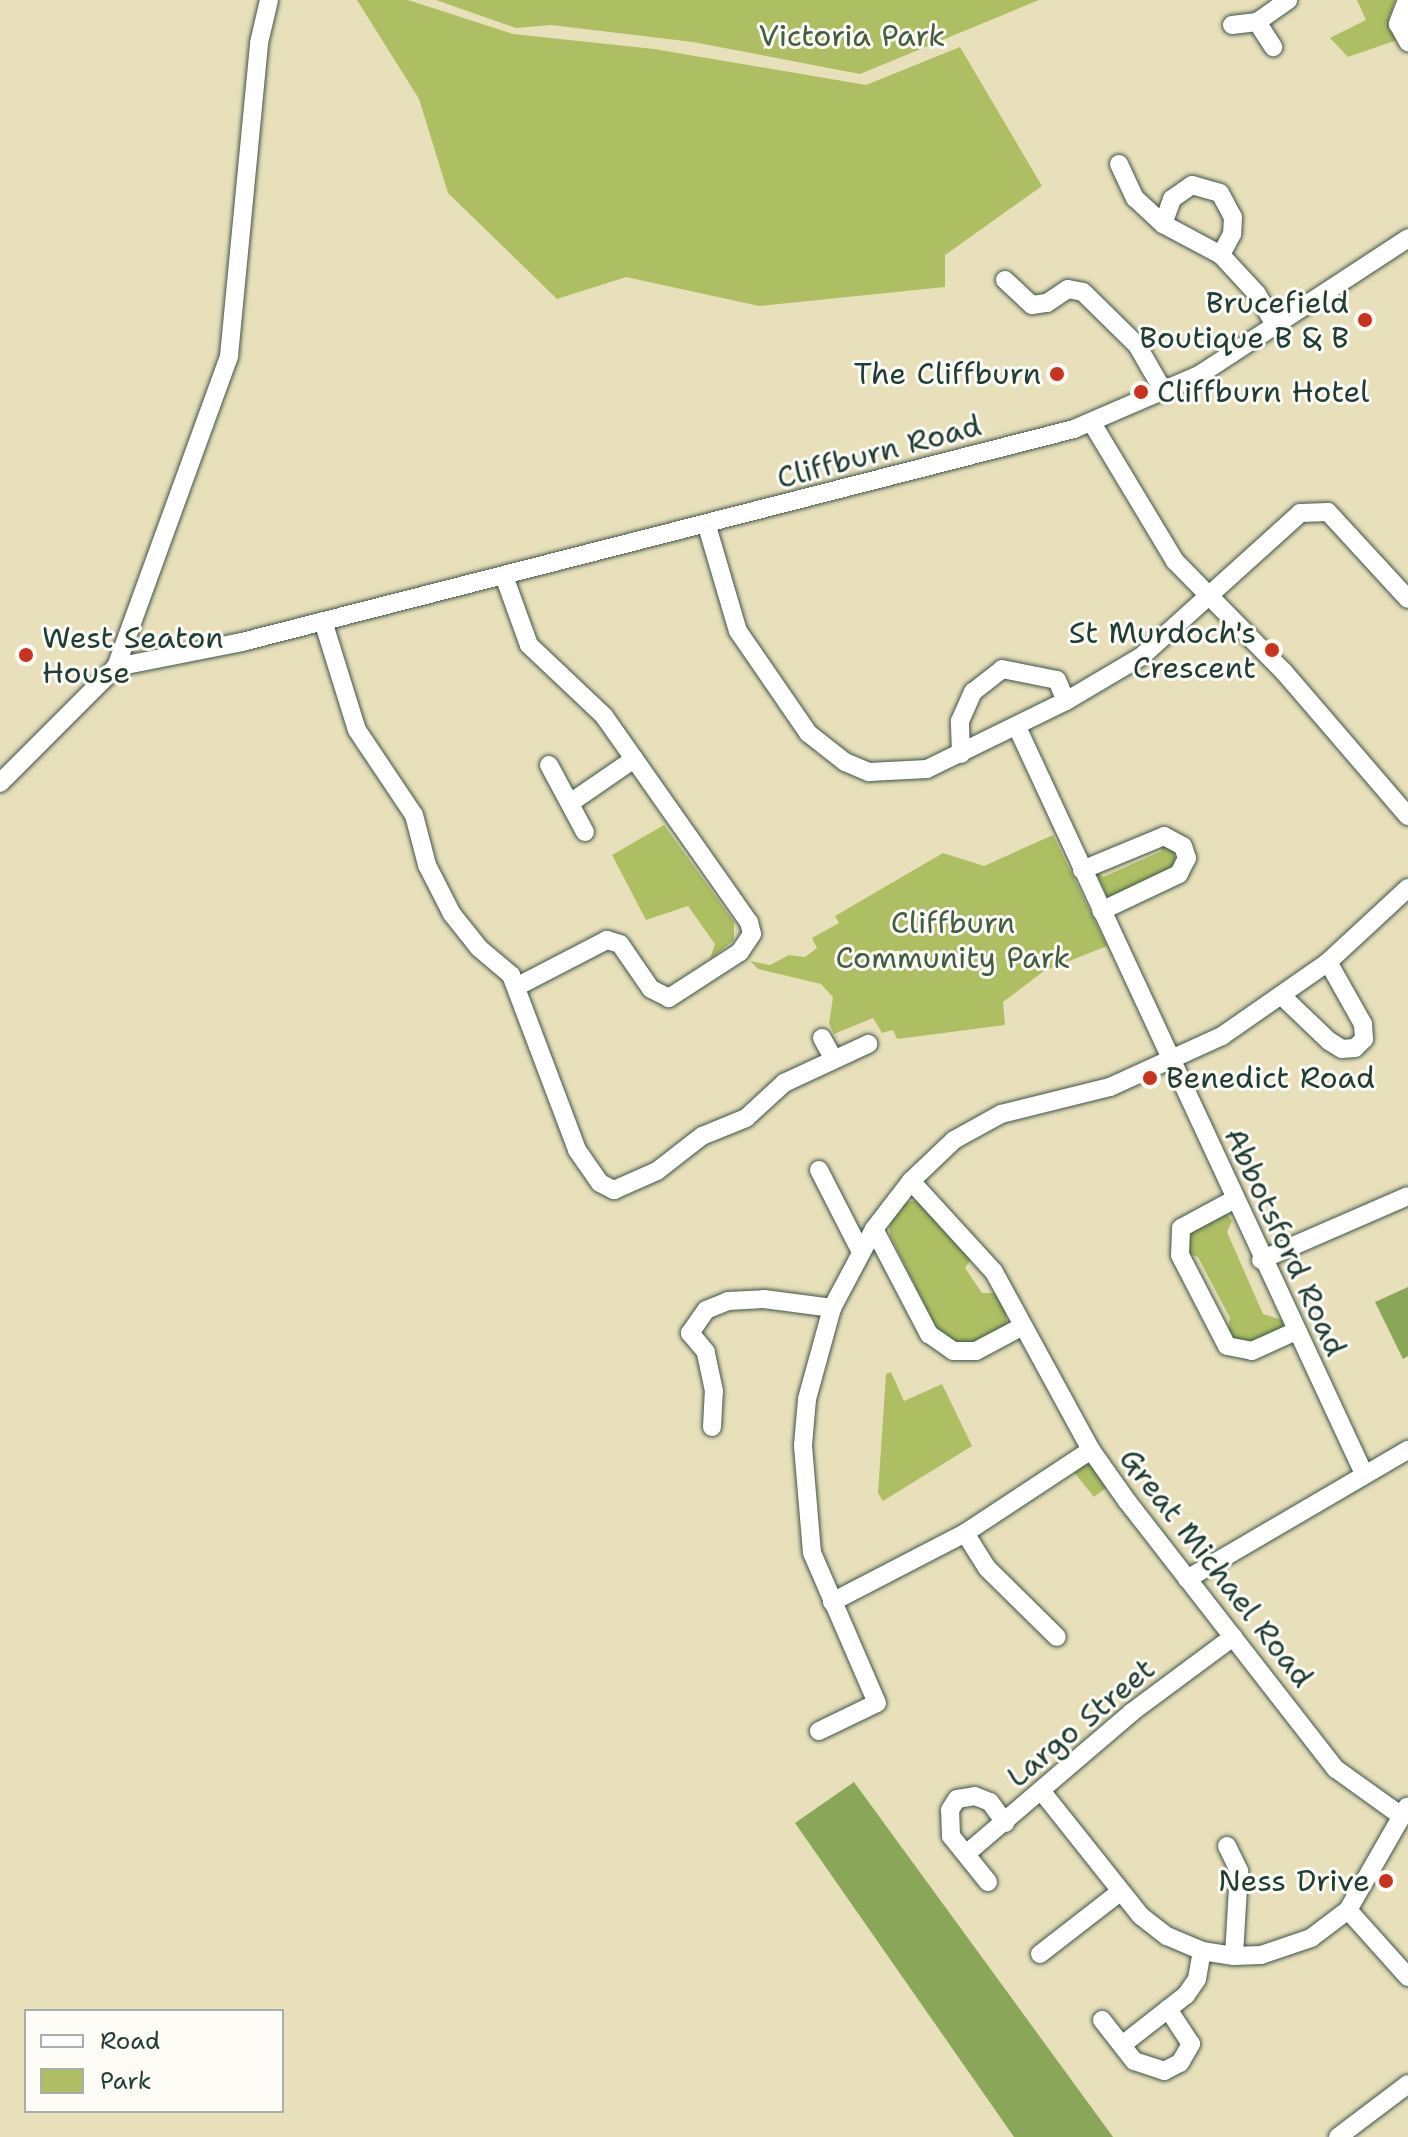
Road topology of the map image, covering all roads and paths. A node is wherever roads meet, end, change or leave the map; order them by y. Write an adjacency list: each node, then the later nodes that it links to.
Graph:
1 (269, 0): 21 (street)
2 (1288, 0): 4 (street)
3 (1407, 0): 6 (street)
4 (1257, 22): 5 (street); 7 (street)
5 (1232, 25)
6 (1408, 42)
7 (1273, 47)
8 (1119, 164): 9 (street)
9 (1163, 224): 11 (street); 11 (street)
10 (1408, 238): 13 (street, Cliffburn Road)
11 (1221, 255): 13 (street)
12 (1005, 280): 14 (street)
13 (1277, 328): 14 (street, Cliffburn Road)
14 (1164, 392): 15 (street, Cliffburn Road)
15 (1092, 423): 16 (street, Cliffburn Road); 18 (street)
16 (707, 526): 17 (street, Cliffburn Road); 24 (street)
17 (504, 576): 20 (street, Cliffburn Road); 25 (street)
18 (1209, 596): 19 (street); 22 (street); 29 (street)
19 (1408, 599)
20 (323, 621): 21 (street, Cliffburn Road); 35 (street)
21 (116, 667): 27 (street)
22 (1066, 701): 23 (street); 24 (street)
23 (1017, 727): 24 (street); 31 (street, Abbotsford Road)
24 (961, 754)
25 (634, 759): 28 (street); 35 (street)
26 (549, 765): 28 (street)
27 (0, 783)
28 (570, 803): 30 (street)
29 (1408, 816)
30 (585, 832)
31 (1082, 870): 33 (street, Abbotsford Road); 33 (street)
32 (1408, 888): 34 (street)
33 (1101, 911): 40 (street, Abbotsford Road)
34 (1328, 962): 36 (street); 36 (street)
35 (516, 987): 39 (street)
36 (1283, 997): 40 (street)
37 (822, 1038): 39 (street)
38 (868, 1044): 39 (street)
39 (833, 1058)
40 (1170, 1061): 42 (street); 44 (street, Abbotsford Road)
41 (819, 1170): 46 (street)
42 (911, 1181): 45 (street); 49 (street, Great Michael Road)
43 (1408, 1196): 47 (street)
44 (1235, 1199): 47 (street, Abbotsford Road); 50 (street)
45 (874, 1229): 46 (street); 49 (street)
46 (860, 1250): 48 (street)
47 (1261, 1260): 50 (street, Abbotsford Road)
48 (832, 1308): 51 (street); 57 (street)
49 (1023, 1326): 52 (street, Great Michael Road)
50 (1296, 1331): 54 (street, Abbotsford Road)
51 (712, 1427)
52 (1091, 1450): 55 (street); 56 (street, Great Michael Road)
53 (1408, 1450): 54 (street)
54 (1364, 1474): 56 (street)
55 (965, 1533): 57 (street); 58 (street)
56 (1187, 1579): 59 (street, Great Michael Road)
57 (832, 1602): 60 (street)
58 (1057, 1637)
59 (1233, 1637): 61 (street, Largo Street); 62 (street, Great Michael Road)
60 (819, 1731)
61 (1043, 1793): 63 (street, Largo Street); 67 (street)
62 (1404, 1810): 68 (street)
63 (1005, 1823): 65 (street, Largo Street); 65 (street)
64 (1227, 1846): 71 (street)
65 (966, 1854): 66 (street)
66 (988, 1882)
67 (1120, 1892): 69 (street); 70 (street)
68 (1348, 1910): 71 (street); 72 (street)
69 (1202, 1951): 71 (street); 73 (street)
70 (1040, 1954)
71 (1234, 1956)
72 (1408, 1977)
73 (1168, 2009): 75 (street); 75 (street)
74 (1102, 2020): 75 (street)
75 (1122, 2045)
76 (1408, 2084): 77 (street)
77 (1338, 2137)

